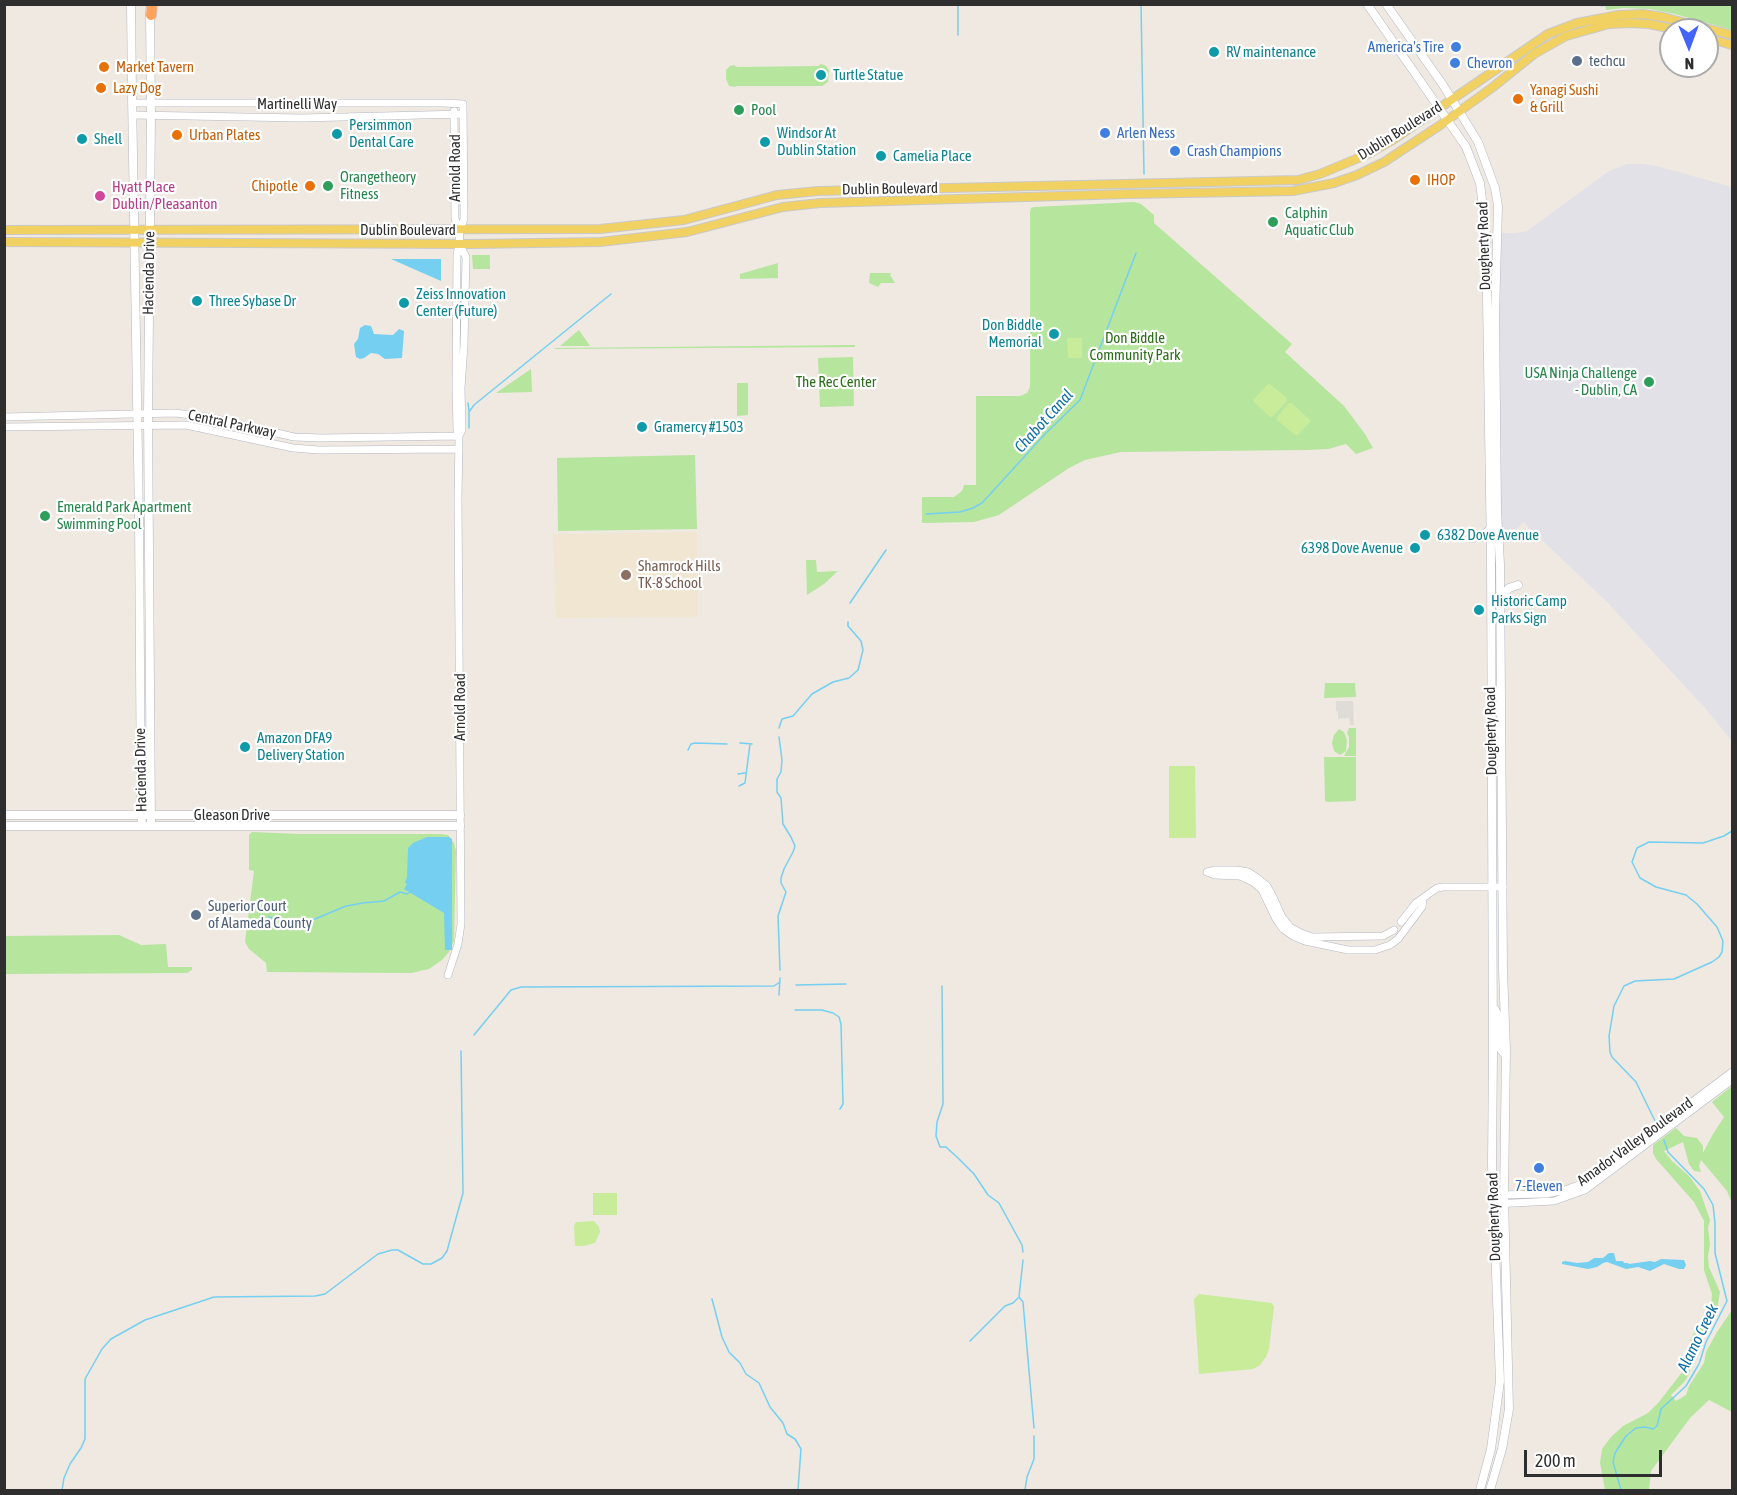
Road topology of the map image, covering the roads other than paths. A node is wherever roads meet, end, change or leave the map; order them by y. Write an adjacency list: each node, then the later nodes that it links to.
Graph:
1 (131, 4): 9 (main road, Hacienda Drive)
2 (1367, 4): 12 (main road, Dougherty Road)
3 (1386, 4): 7 (main road, Dougherty Road)
4 (151, 8): 8 (main road, Hacienda Drive)
5 (1667, 18): 7 (main road, Dublin Boulevard)
6 (1659, 27): 13 (main road, Dublin Boulevard)
7 (1452, 98): 12 (main road, Dublin Boulevard); 13 (main road, Dougherty Road)
8 (151, 103): 9 (street, Martinelli Way); 10 (street, Martinelli Way); 17 (main road, Hacienda Drive)
9 (132, 104): 16 (main road, Hacienda Drive)
10 (454, 104): 11 (street, Martinelli Way); 14 (street, Arnold Road)
11 (463, 104): 15 (street, Arnold Road)
12 (1440, 107): 18 (main road, Dougherty Road); 19 (main road, Dublin Boulevard)
13 (1460, 111): 18 (main road, Dublin Boulevard); 30 (main road, Dougherty Road)
14 (454, 114): 15 (street, Martinelli Way); 17 (street, Martinelli Way); 24 (street, Arnold Road)
15 (463, 114): 24 (street, Arnold Road)
16 (133, 115): 17 (street, Martinelli Way); 22 (main road, Hacienda Drive)
17 (151, 116): 23 (main road, Hacienda Drive)
18 (1448, 119): 20 (main road, Dublin Boulevard); 29 (main road, Dougherty Road)
19 (1320, 174): 20 (main road); 24 (main road, Dublin Boulevard)
20 (1293, 191): 28 (main road, Dublin Boulevard)
21 (4, 230): 22 (main road, Dublin Boulevard)
22 (134, 230): 23 (main road, Dublin Boulevard); 26 (main road, Hacienda Drive)
23 (150, 230): 24 (main road, Dublin Boulevard); 27 (main road, Hacienda Drive)
24 (460, 230): 28 (street, Arnold Road)
25 (4, 242): 26 (main road, Dublin Boulevard)
26 (135, 242): 27 (main road, Dublin Boulevard); 34 (main road, Hacienda Drive)
27 (150, 242): 28 (main road, Dublin Boulevard); 33 (main road, Hacienda Drive)
28 (459, 244): 39 (street, Arnold Road)
29 (1486, 282): 30 (main road); 31 (main road, Dougherty Road)
30 (1495, 307): 32 (main road, Dougherty Road)
31 (1487, 363): 32 (main road); 41 (main road, Dougherty Road)
32 (1496, 394): 46 (main road, Dougherty Road)
33 (148, 414): 34 (street, Central Parkway); 37 (main road, Hacienda Drive); 39 (street, Central Parkway)
34 (137, 415): 35 (street, Central Parkway); 36 (main road, Hacienda Drive)
35 (4, 417)
36 (137, 425): 37 (street, Central Parkway); 38 (street, Central Parkway); 42 (main road, Hacienda Drive)
37 (148, 425): 40 (street, Central Parkway); 44 (main road, Hacienda Drive)
38 (4, 427)
39 (459, 436): 40 (street, Arnold Road)
40 (459, 449): 50 (street, Arnold Road)
41 (1490, 529): 43 (main road); 54 (main road, Dougherty Road)
42 (140, 534): 44 (main road); 48 (main road, Hacienda Drive)
43 (1470, 538)
44 (149, 541): 49 (main road, Hacienda Drive)
45 (1518, 585): 46 (main road)
46 (1500, 599): 55 (main road, Dougherty Road)
47 (4, 815): 48 (main road, Gleason Drive)
48 (142, 815): 49 (main road, Gleason Drive); 52 (main road, Hacienda Drive)
49 (151, 815): 50 (main road, Gleason Drive); 52 (main road, Hacienda Drive)
50 (460, 815): 53 (street, Arnold Road)
51 (4, 826): 52 (main road, Gleason Drive)
52 (147, 826): 53 (main road, Gleason Drive)
53 (460, 826): 59 (street, Arnold Road)
54 (1492, 887): 55 (street); 56 (street); 60 (main road, Dougherty Road)
55 (1503, 887): 61 (main road, Dougherty Road)
56 (1424, 899): 57 (street); 58 (street)
57 (1401, 922)
58 (1394, 930)
59 (448, 975)
60 (1493, 1006): 61 (main road); 65 (main road, Dougherty Road)
61 (1506, 1056): 64 (main road, Dougherty Road)
62 (1732, 1072): 64 (street, Amador Valley Boulevard)
63 (1732, 1080): 64 (street, Amador Valley Boulevard)
64 (1504, 1199): 65 (street, Amador Valley Boulevard); 67 (main road, Dougherty Road)
65 (1493, 1200): 66 (main road, Dougherty Road)
66 (1480, 1491)
67 (1490, 1491)

